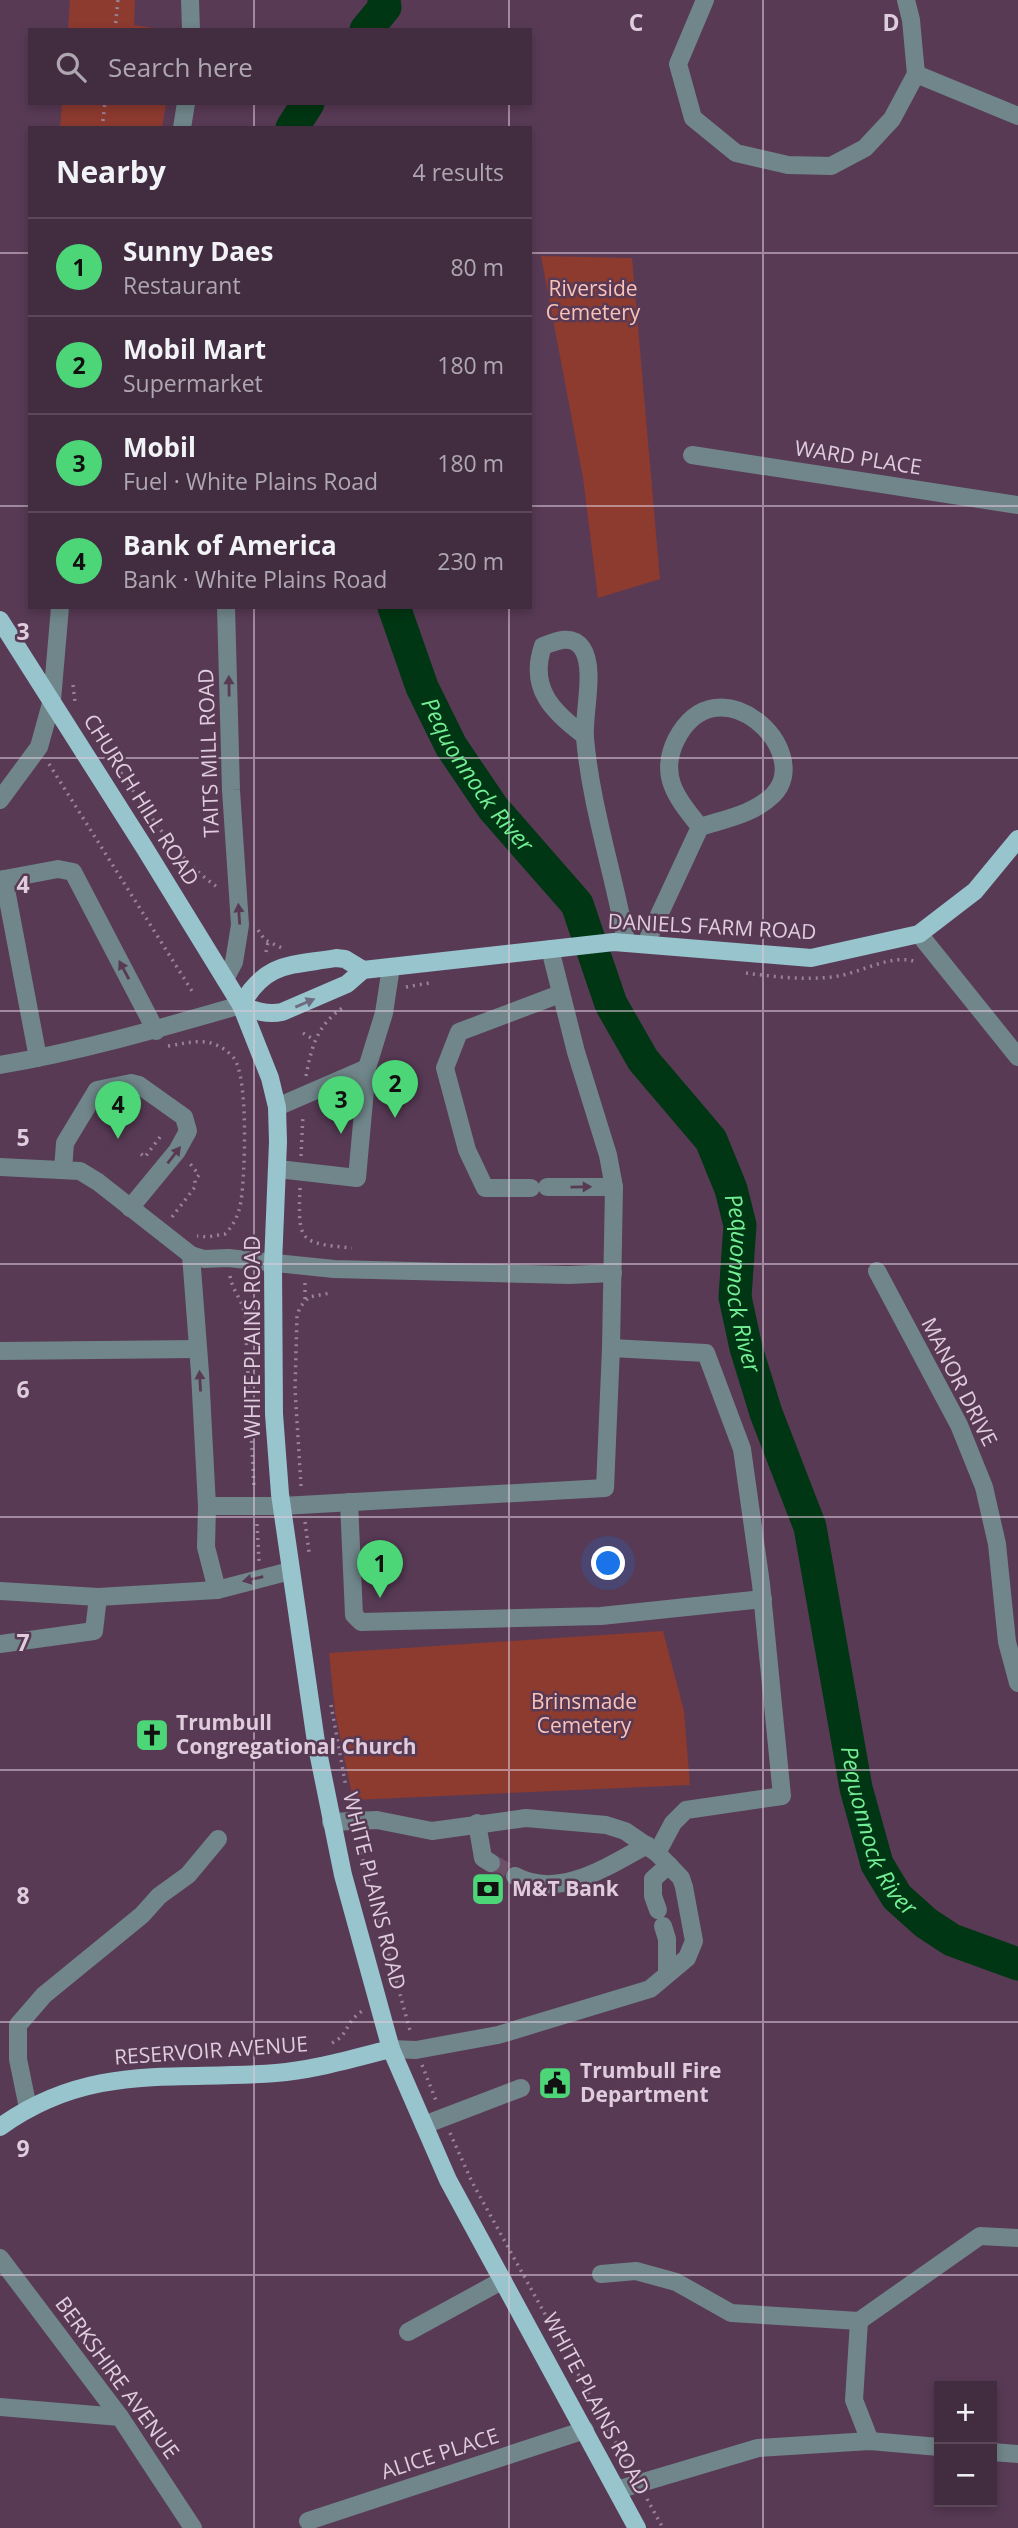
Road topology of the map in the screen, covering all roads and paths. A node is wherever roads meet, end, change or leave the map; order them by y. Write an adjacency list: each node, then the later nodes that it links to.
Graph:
1 (118, 0): 5 (path)
2 (190, 0): 6 (street)
3 (705, 0): 7 (street)
4 (906, 0): 7 (street)
5 (115, 28)
6 (191, 28)
7 (916, 74): 10 (street)
8 (105, 105): 11 (path)
9 (186, 105): 12 (street)
10 (1018, 116)
11 (102, 126)
12 (182, 126)
13 (692, 455): 14 (street, WARD PLACE)
14 (1018, 505)
15 (60, 609): 19 (street)
16 (226, 609): 39 (street, TAITS MILL ROAD, one-way to 16)
17 (0, 620): 19 (main road, CHURCH HILL ROAD)
18 (72, 679): 20 (path)
19 (52, 700): 22 (street); 39 (main road, CHURCH HILL ROAD)
20 (79, 709)
21 (585, 736): 21 (street); 32 (street)
22 (38, 747): 24 (street); 40 (path)
23 (109, 755): 28 (path)
24 (0, 800)
25 (700, 827): 25 (street); 33 (street)
26 (1018, 839): 30 (main road, DANIELS FARM ROAD)
27 (2, 879): 43 (street, one-way to 27); 47 (street)
28 (226, 893)
29 (257, 929): 31 (path)
30 (919, 934): 33 (main road, DANIELS FARM ROAD); 46 (street)
31 (268, 942): 35 (path); 36 (path)
32 (620, 942): 33 (main road, DANIELS FARM ROAD); 34 (main road, DANIELS FARM ROAD)
33 (646, 943)
34 (550, 949): 37 (main road, DANIELS FARM ROAD); 41 (street)
35 (291, 950)
36 (266, 952)
37 (391, 967): 38 (main road, DANIELS FARM ROAD); 49 (street)
38 (363, 970): 42 (main road, DANIELS FARM ROAD, one-way to 38); 42 (main road, DANIELS FARM ROAD)
39 (225, 979): 42 (main road, CHURCH HILL ROAD)
40 (192, 991)
41 (561, 994): 54 (street); 54 (street, one-way to 54)
42 (241, 1005): 43 (street); 50 (main road, WHITE PLAINS ROAD)
43 (156, 1031): 47 (street)
44 (303, 1033): 45 (path)
45 (314, 1039)
46 (1018, 1057)
47 (38, 1058): 48 (street)
48 (0, 1065)
49 (367, 1068): 50 (street); 52 (street)
50 (277, 1107): 52 (main road, WHITE PLAINS ROAD)
51 (0, 1167): 53 (street)
52 (278, 1169): 57 (main road, WHITE PLAINS ROAD)
53 (63, 1170): 55 (street); 55 (street, one-way to 53)
54 (614, 1187): 59 (street)
55 (130, 1208): 56 (street)
56 (191, 1255): 57 (street); 63 (street)
57 (273, 1264): 59 (street); 69 (main road, WHITE PLAINS ROAD)
58 (877, 1271): 78 (street, MANOR DRIVE)
59 (613, 1273): 62 (street)
60 (232, 1288): 68 (path)
61 (330, 1293): 66 (path)
62 (611, 1348): 65 (street); 76 (street)
63 (197, 1349): 64 (street); 67 (street, one-way to 63)
64 (0, 1351)
65 (349, 1502): 66 (street); 76 (street)
66 (302, 1504): 69 (street); 70 (path)
67 (206, 1506): 68 (street); 73 (street)
68 (256, 1506): 69 (street); 72 (path)
69 (282, 1506): 71 (main road, WHITE PLAINS ROAD)
70 (309, 1558)
71 (290, 1571): 72 (street); 81 (main road, WHITE PLAINS ROAD)
72 (260, 1577): 73 (street, one-way to 73)
73 (217, 1590): 75 (street)
74 (0, 1591): 75 (street)
75 (98, 1597): 77 (street)
76 (763, 1599): 84 (street)
77 (0, 1644)
78 (1018, 1683)
79 (331, 1705): 80 (path)
80 (352, 1821): 81 (street); 82 (street); 89 (path)
81 (331, 1822): 88 (main road, WHITE PLAINS ROAD)
82 (477, 1824): 84 (street); 85 (street)
83 (218, 1839): 91 (street)
84 (658, 1854): 86 (street); 87 (street); 87 (street)
85 (491, 1863)
86 (515, 1876)
87 (667, 1975): 89 (street)
88 (391, 2049): 89 (street); 91 (main road, RESERVOIR AVENUE); 93 (main road, WHITE PLAINS ROAD)
89 (416, 2050): 92 (path)
90 (521, 2088): 92 (street)
91 (28, 2108): 94 (main road, RESERVOIR AVENUE)
92 (443, 2118): 93 (street); 108 (path)
93 (424, 2125): 98 (main road, WHITE PLAINS ROAD)
94 (0, 2127)
95 (1018, 2238): 99 (street)
96 (0, 2258): 102 (street, BERKSHIRE AVENUE)
97 (601, 2274): 99 (street)
98 (503, 2280): 100 (street); 103 (main road, WHITE PLAINS ROAD)
99 (859, 2321): 104 (street)
100 (408, 2332)
101 (0, 2407): 102 (street)
102 (120, 2417): 111 (street, BERKSHIRE AVENUE)
103 (585, 2430): 109 (main road, WHITE PLAINS ROAD); 110 (street, ALICE PLACE)
104 (870, 2441): 105 (street); 108 (street)
105 (934, 2447)
106 (997, 2452): 107 (street)
107 (1018, 2454)
108 (638, 2483): 109 (street); 113 (path)
109 (617, 2490): 112 (main road, WHITE PLAINS ROAD)
110 (308, 2521)
111 (193, 2528)
112 (637, 2528)
113 (663, 2528)

